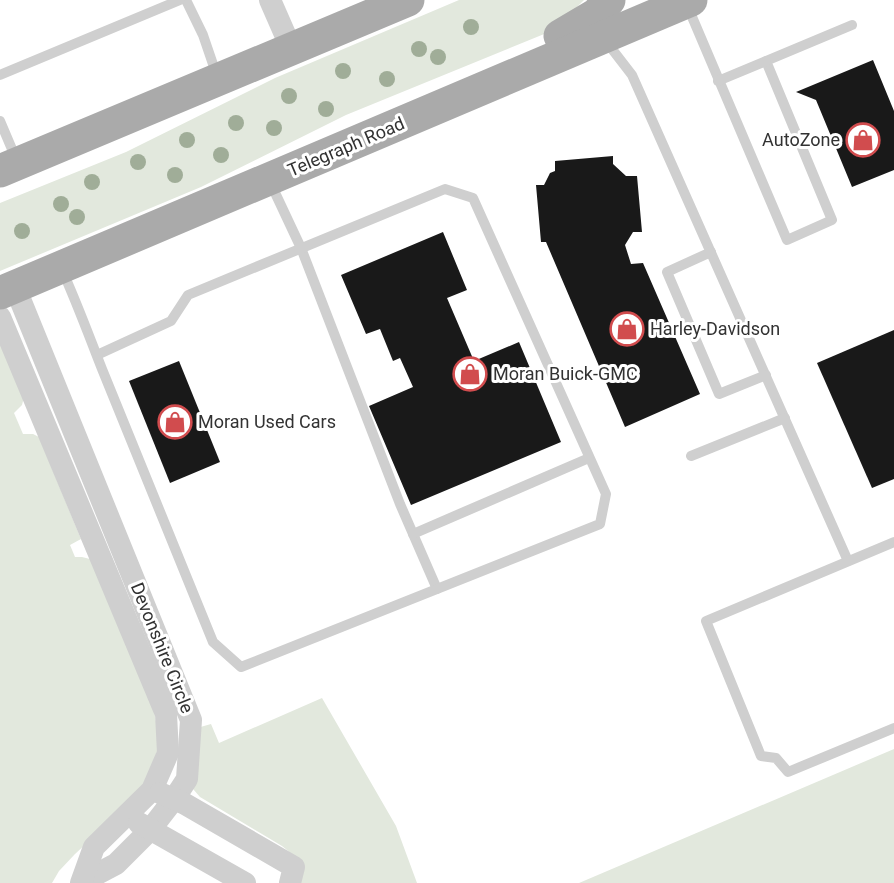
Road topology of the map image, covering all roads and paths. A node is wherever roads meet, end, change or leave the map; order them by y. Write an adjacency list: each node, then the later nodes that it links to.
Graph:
1 (180, 0): 11 (lane)
2 (186, 0): 12 (lane)
3 (270, 0): 9 (street)
4 (408, 0): 9 (main road)
5 (609, 0): 16 (main road)
6 (688, 1): 8 (main road, Telegraph Road); 13 (lane)
7 (852, 25): 10 (lane)
8 (603, 37): 16 (main road, Telegraph Road); 19 (lane)
9 (291, 48): 12 (main road)
10 (766, 62): 13 (lane); 13 (lane)
11 (0, 75)
12 (218, 79): 15 (main road); 17 (main road)
13 (718, 81)
14 (0, 121): 15 (lane)
15 (9, 167)
16 (269, 179): 18 (lane); 20 (main road, Telegraph Road)
17 (0, 192)
18 (301, 248): 23 (lane); 27 (lane); 29 (lane)
19 (711, 252): 24 (lane); 24 (lane)
20 (61, 267): 21 (main road, Telegraph Road); 23 (lane)
21 (8, 290): 28 (street, Devonshire Circle)
22 (0, 317): 30 (street, Devonshire Circle)
23 (97, 355): 33 (lane)
24 (766, 375): 25 (lane)
25 (785, 418): 26 (lane); 32 (lane)
26 (691, 456)
27 (589, 458): 29 (lane); 33 (lane)
28 (115, 532): 30 (street); 36 (street, Devonshire Circle)
29 (413, 534): 33 (lane)
30 (93, 540): 35 (street, Devonshire Circle)
31 (894, 542): 32 (lane)
32 (848, 561): 34 (lane)
33 (437, 589)
34 (894, 728)
35 (152, 790): 36 (street); 37 (street, Devonshire Circle)
36 (174, 799): 38 (street, Devonshire Circle); 41 (street)
37 (128, 815): 38 (street); 39 (street, Devonshire Circle)
38 (150, 830): 39 (street, Devonshire Circle); 40 (street)
39 (82, 883)
40 (244, 883)
41 (290, 883)

